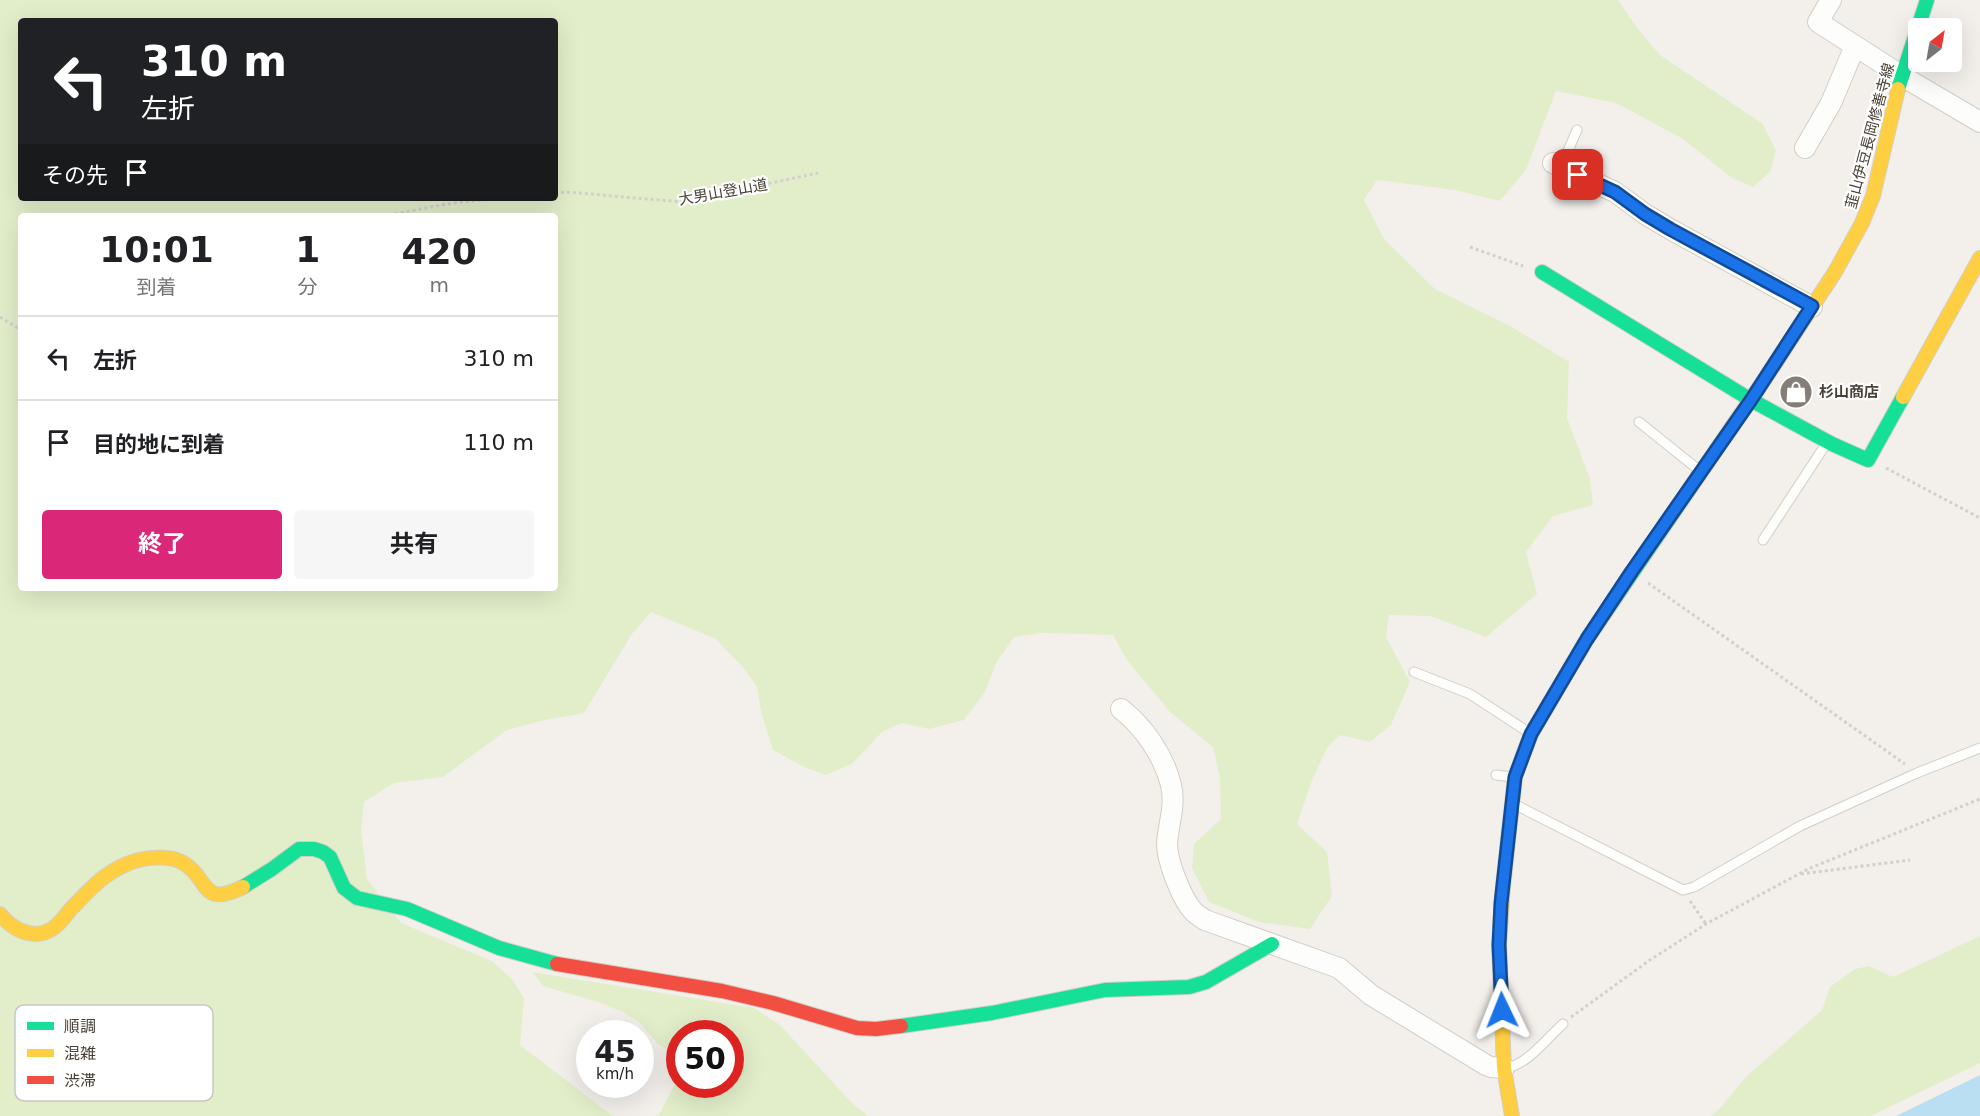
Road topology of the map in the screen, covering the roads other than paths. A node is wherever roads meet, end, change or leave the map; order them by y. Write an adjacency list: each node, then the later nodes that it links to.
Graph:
1 (1831, 0): 3 (street)
2 (1927, 0): 4 (street, 韮山伊豆長岡修善寺線)
3 (1855, 46): 4 (street); 7 (street)
4 (1902, 76): 5 (street); 11 (street, 韮山伊豆長岡修善寺線)
5 (1980, 122)
6 (1577, 130): 8 (lane)
7 (1805, 148)
8 (1557, 165): 11 (street)
9 (1980, 258): 14 (street)
10 (1542, 272): 12 (street)
11 (1812, 306): 12 (street, 韮山伊豆長岡修善寺線)
12 (1751, 400): 14 (street); 15 (street, 韮山伊豆長岡修善寺線)
13 (1639, 422): 15 (lane)
14 (1827, 442): 16 (lane)
15 (1701, 472): 19 (street, 韮山伊豆長岡修善寺線)
16 (1763, 540)
17 (1414, 672): 19 (lane)
18 (1121, 709): 25 (street)
19 (1531, 734): 22 (street, 韮山伊豆長岡修善寺線)
20 (1980, 748): 23 (lane)
21 (1496, 775): 22 (lane)
22 (1515, 777): 23 (street, 韮山伊豆長岡修善寺線)
23 (1511, 802): 27 (street, 韮山伊豆長岡修善寺線)
24 (0, 914): 25 (street)
25 (1272, 944): 27 (street)
26 (1563, 1024): 27 (lane)
27 (1504, 1068): 28 (street, 韮山伊豆長岡修善寺線)
28 (1512, 1116)

